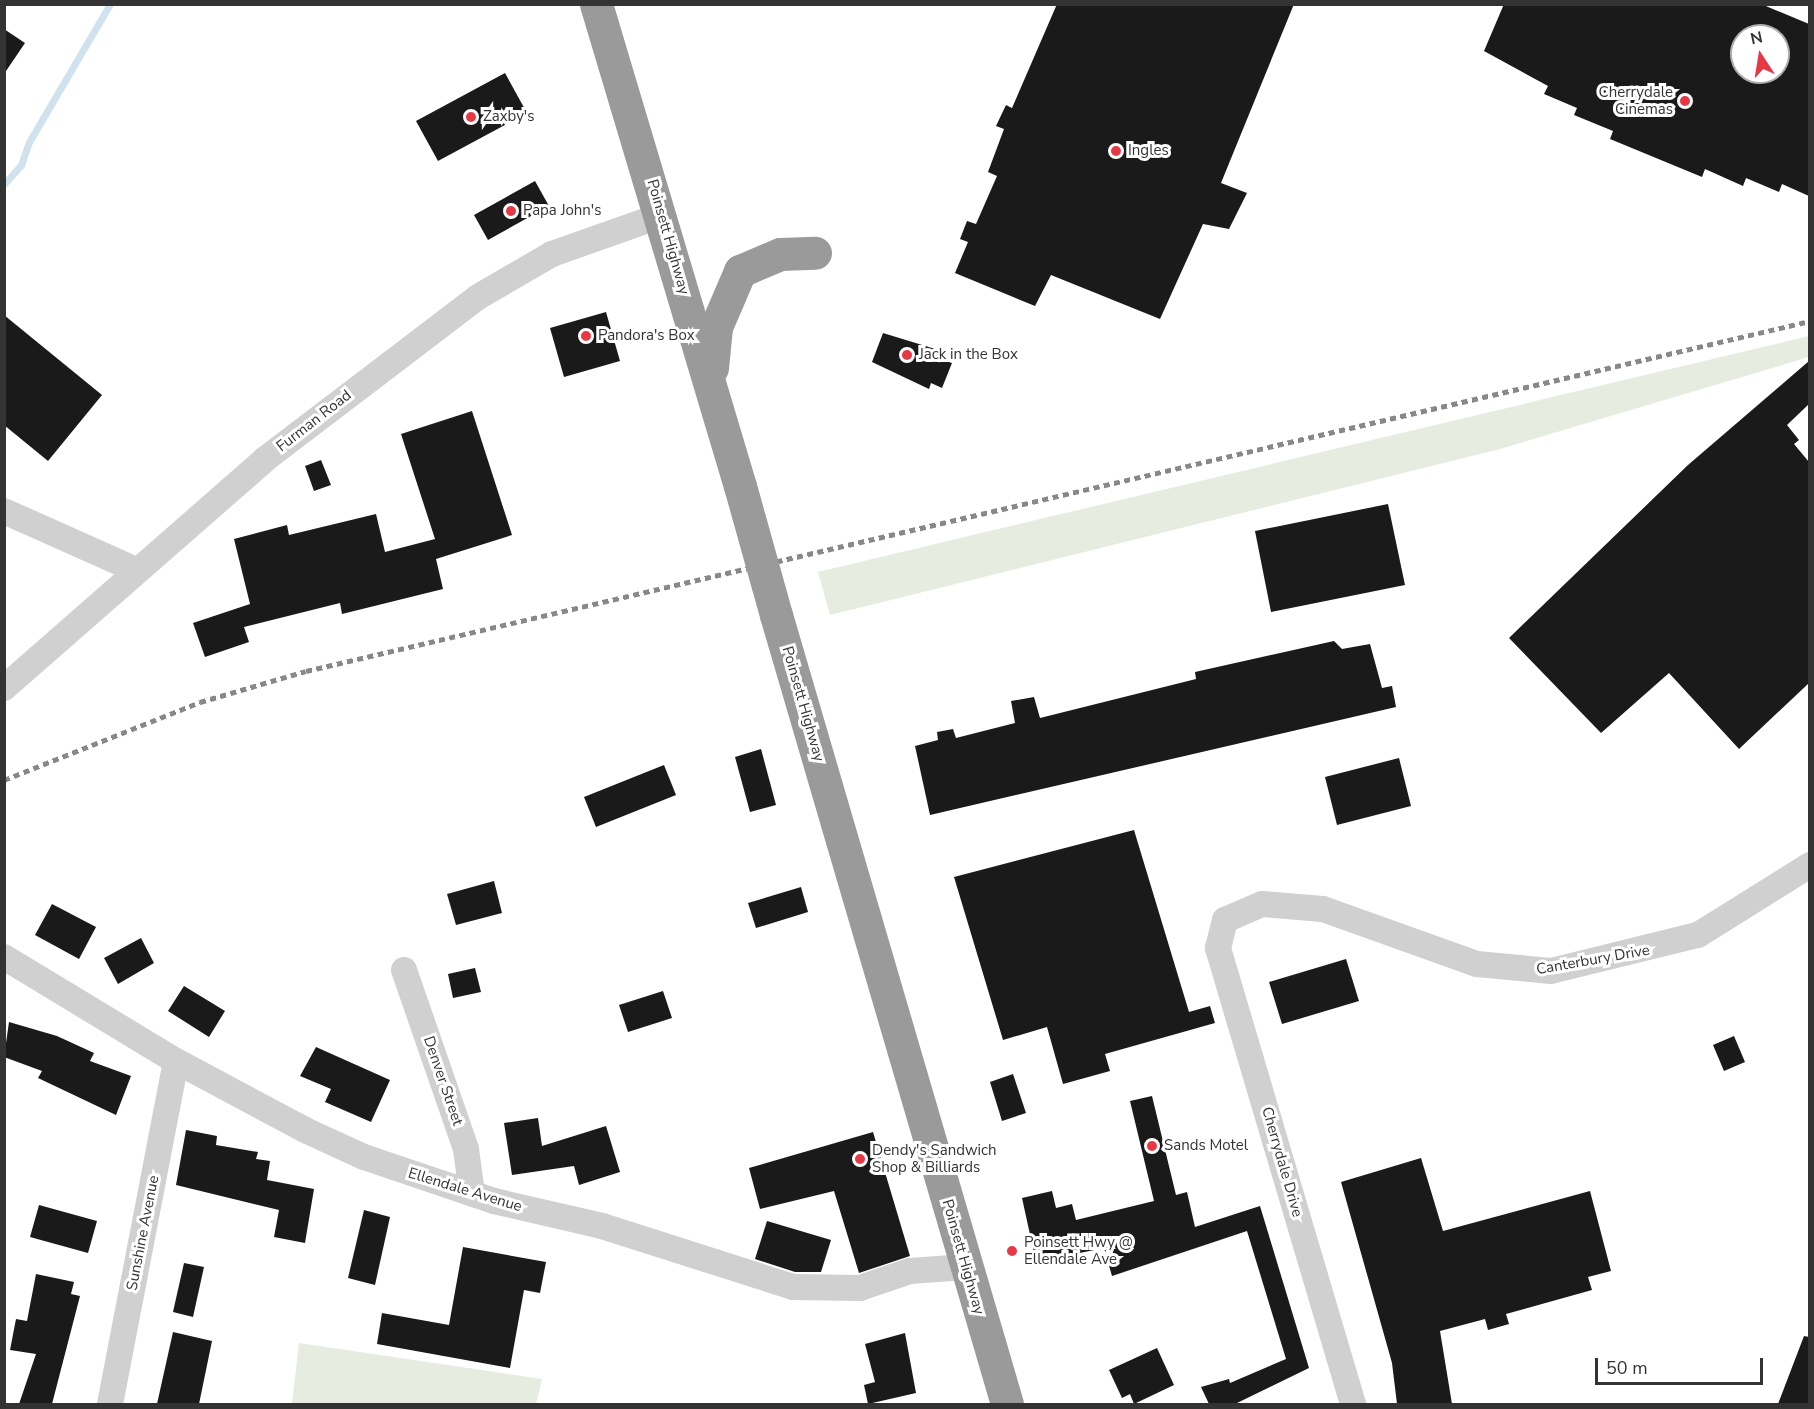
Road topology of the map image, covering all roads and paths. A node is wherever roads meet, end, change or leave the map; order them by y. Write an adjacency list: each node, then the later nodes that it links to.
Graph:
1 (596, 4): 2 (highway, Poinsett Highway)
2 (662, 215): 4 (highway, Poinsett Highway); 6 (street, Furman Road)
3 (815, 254): 4 (highway)
4 (711, 385): 14 (highway, Poinsett Highway, bridge)
5 (4, 511): 6 (street)
6 (136, 570): 7 (street, Furman Road)
7 (4, 688)
8 (1809, 865): 9 (street, Canterbury Drive)
9 (1225, 920): 17 (street, Cherrydale Drive)
10 (4, 957): 12 (street, Ellendale Avenue)
11 (404, 970): 13 (street, Denver Street)
12 (176, 1062): 13 (street, Ellendale Avenue); 15 (street, Sunshine Avenue)
13 (472, 1194): 14 (street, Ellendale Avenue)
14 (965, 1267): 16 (highway, Poinsett Highway)
15 (110, 1404)
16 (1007, 1404)
17 (1353, 1404)

